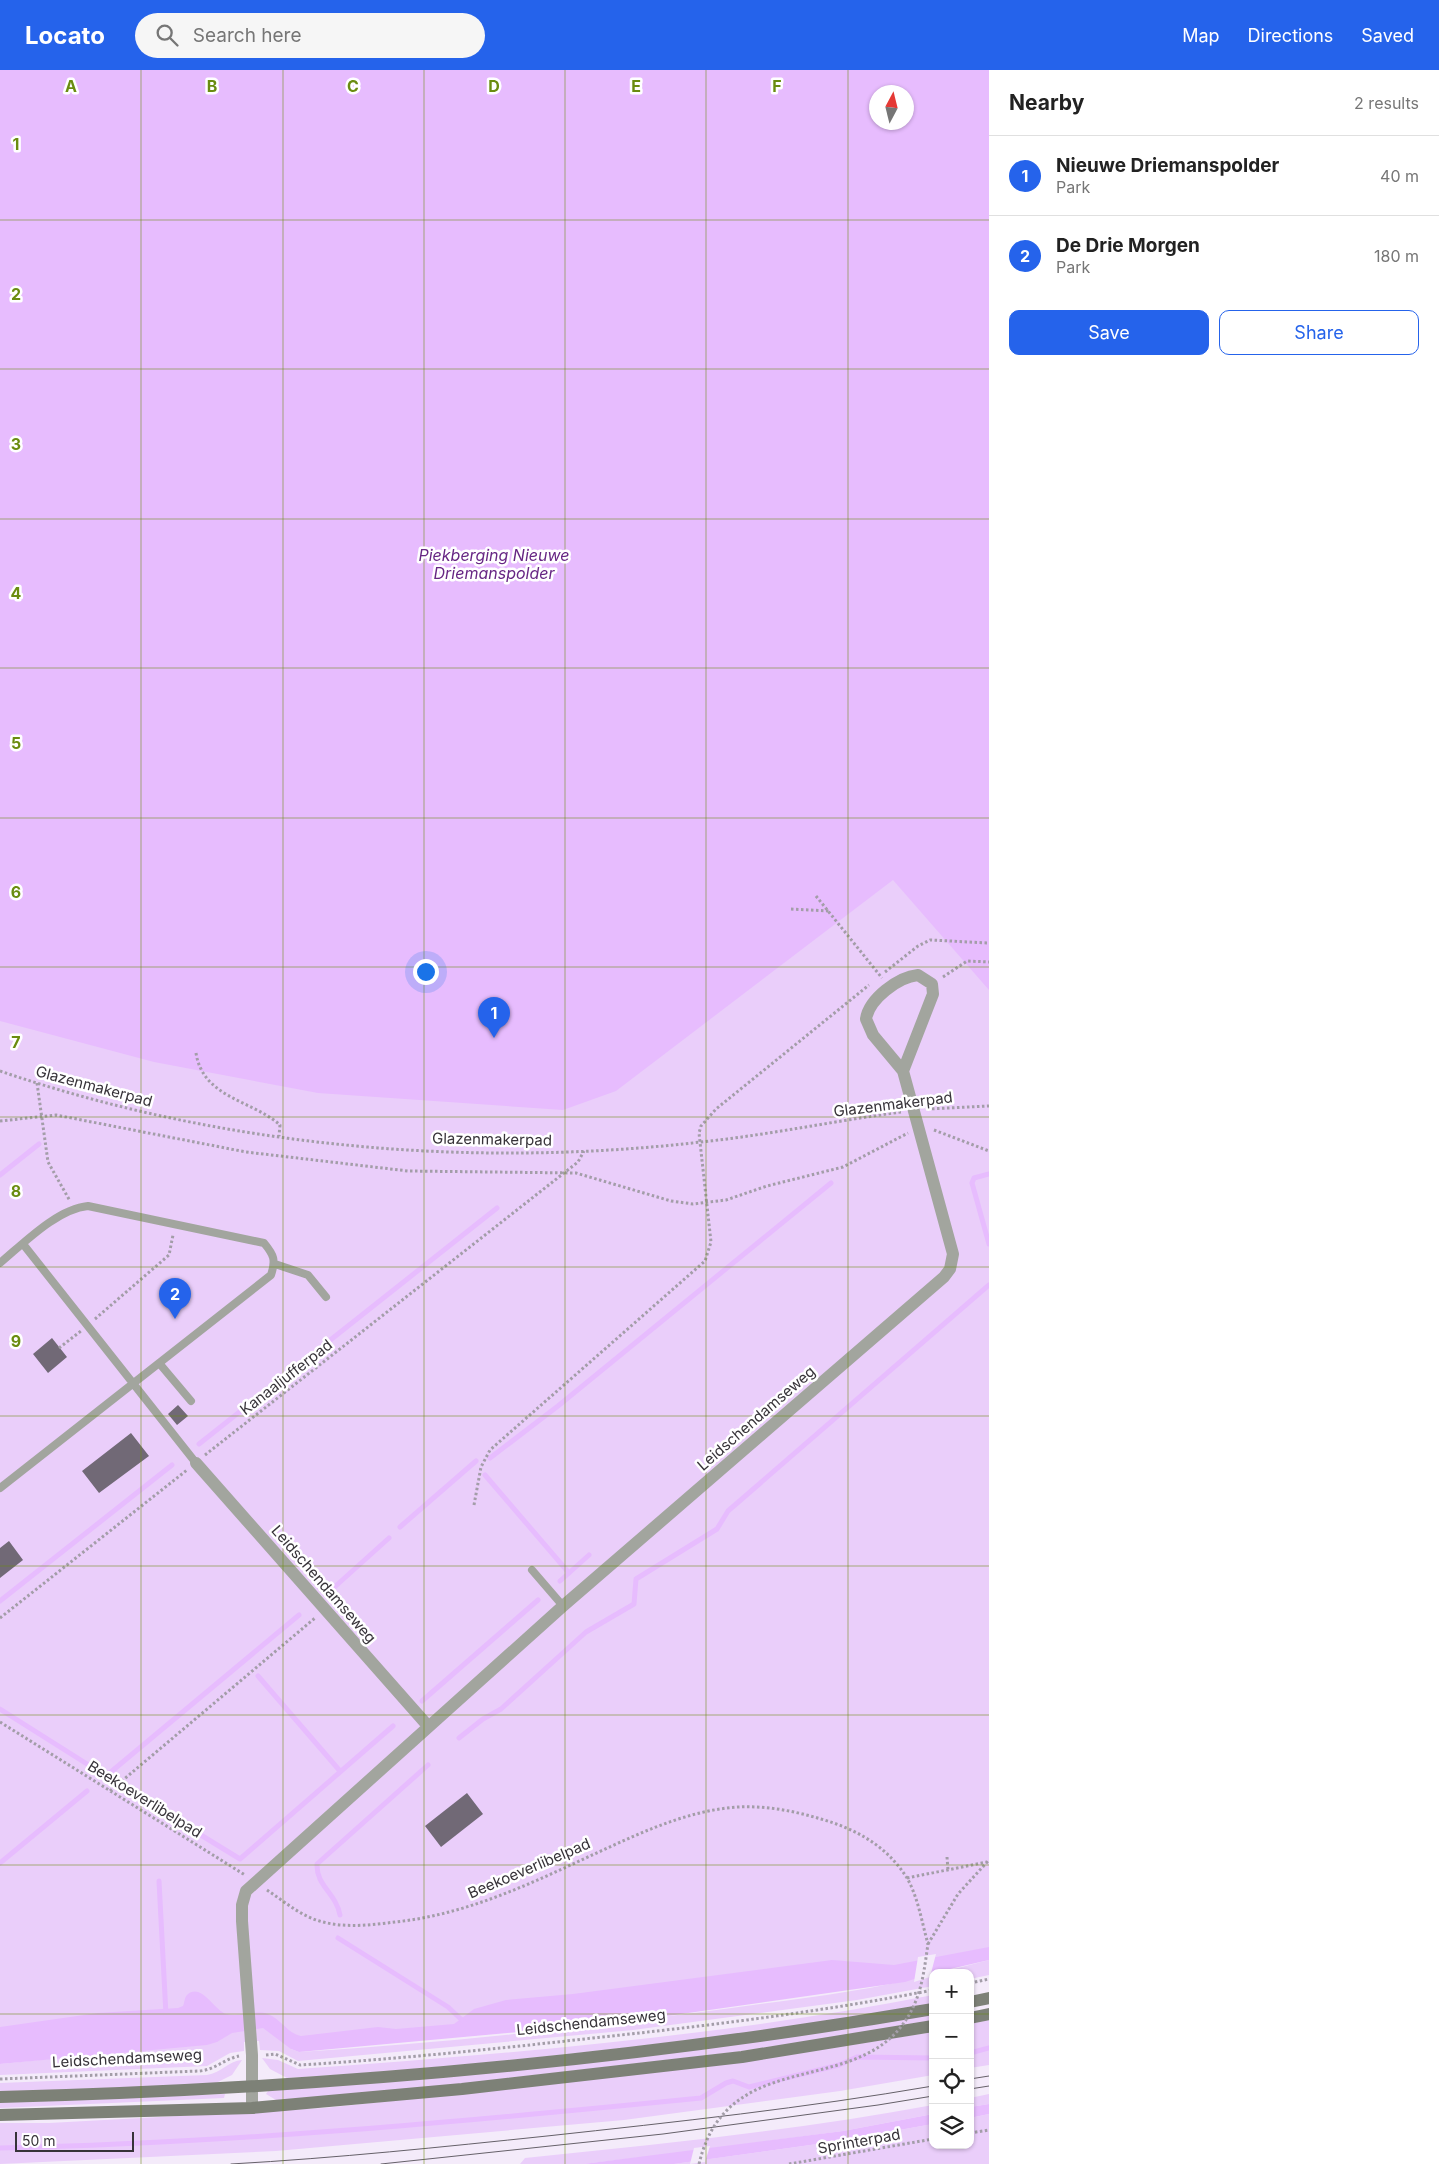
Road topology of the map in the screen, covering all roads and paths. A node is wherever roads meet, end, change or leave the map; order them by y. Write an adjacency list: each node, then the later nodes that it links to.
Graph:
1 (816, 896): 3 (path)
2 (791, 910): 3 (path)
3 (830, 912): 6 (path)
4 (989, 943): 6 (path)
5 (989, 962): 7 (path)
6 (880, 976): 8 (path); 19 (path)
7 (932, 984): 8 (street, Leidschendamseweg); 11 (street)
8 (890, 989): 11 (street, Leidschendamseweg)
9 (196, 1053): 18 (path)
10 (0, 1071): 12 (path, Glazenmakerpad)
11 (903, 1071): 14 (street, Leidschendamseweg)
12 (38, 1083): 15 (path); 18 (path, Glazenmakerpad)
13 (989, 1106): 14 (path, Glazenmakerpad)
14 (913, 1110): 17 (street, Leidschendamseweg); 19 (path, Glazenmakerpad)
15 (42, 1116): 16 (path); 22 (path); 24 (path)
16 (0, 1121)
17 (920, 1130): 21 (path); 23 (path); 39 (street, Leidschendamseweg)
18 (279, 1136): 20 (path, Glazenmakerpad)
19 (699, 1143): 20 (path, Glazenmakerpad); 23 (path)
20 (584, 1151): 22 (path, Kanaaljufferpad)
21 (989, 1151)
22 (562, 1174): 23 (path); 35 (path, Kanaaljufferpad)
23 (706, 1204): 37 (path)
24 (74, 1208): 25 (lane); 26 (lane)
25 (176, 1224): 28 (lane); 30 (path)
26 (24, 1244): 27 (lane); 30 (lane)
27 (0, 1263)
28 (275, 1264): 29 (lane); 32 (lane)
29 (326, 1297)
30 (88, 1326): 31 (path); 33 (lane)
31 (59, 1348)
32 (159, 1363): 33 (lane); 34 (lane)
33 (133, 1384): 35 (lane); 36 (lane)
34 (191, 1401)
35 (196, 1463): 40 (street, Leidschendamseweg); 41 (path, Kanaaljufferpad)
36 (0, 1488)
37 (474, 1504)
38 (532, 1570): 39 (lane)
39 (564, 1606): 43 (street, Leidschendamseweg)
40 (325, 1610): 43 (street, Leidschendamseweg); 44 (path)
41 (0, 1618)
42 (0, 1722): 44 (path, Beekoeverlibelpad)
43 (428, 1726): 49 (street, Leidschendamseweg)
44 (110, 1791): 49 (path, Beekoeverlibelpad)
45 (947, 1857): 47 (path)
46 (988, 1861): 47 (path); 50 (path)
47 (948, 1870): 48 (path)
48 (907, 1878): 49 (path, Beekoeverlibelpad); 50 (path, Beekoeverlibelpad)
49 (254, 1881): 60 (street, Leidschendamseweg)
50 (928, 1944): 69 (path, bridge)
51 (989, 1979): 52 (path)
52 (974, 1982)
53 (929, 1991): 60 (path, Leidschendamseweg)
54 (989, 1998): 55 (main road)
55 (974, 2001)
56 (929, 2009): 62 (main road)
57 (989, 2014): 58 (main road)
58 (974, 2017)
59 (929, 2027): 64 (main road)
60 (252, 2055): 61 (path, Leidschendamseweg); 62 (street, Leidschendamseweg)
61 (0, 2079)
62 (252, 2086): 63 (main road); 64 (street, Leidschendamseweg)
63 (0, 2097)
64 (252, 2108): 65 (main road)
65 (0, 2115)
66 (989, 2130): 67 (path)
67 (974, 2132)
68 (929, 2140): 70 (path, Sprinterpad)
69 (699, 2164)
70 (789, 2164)

